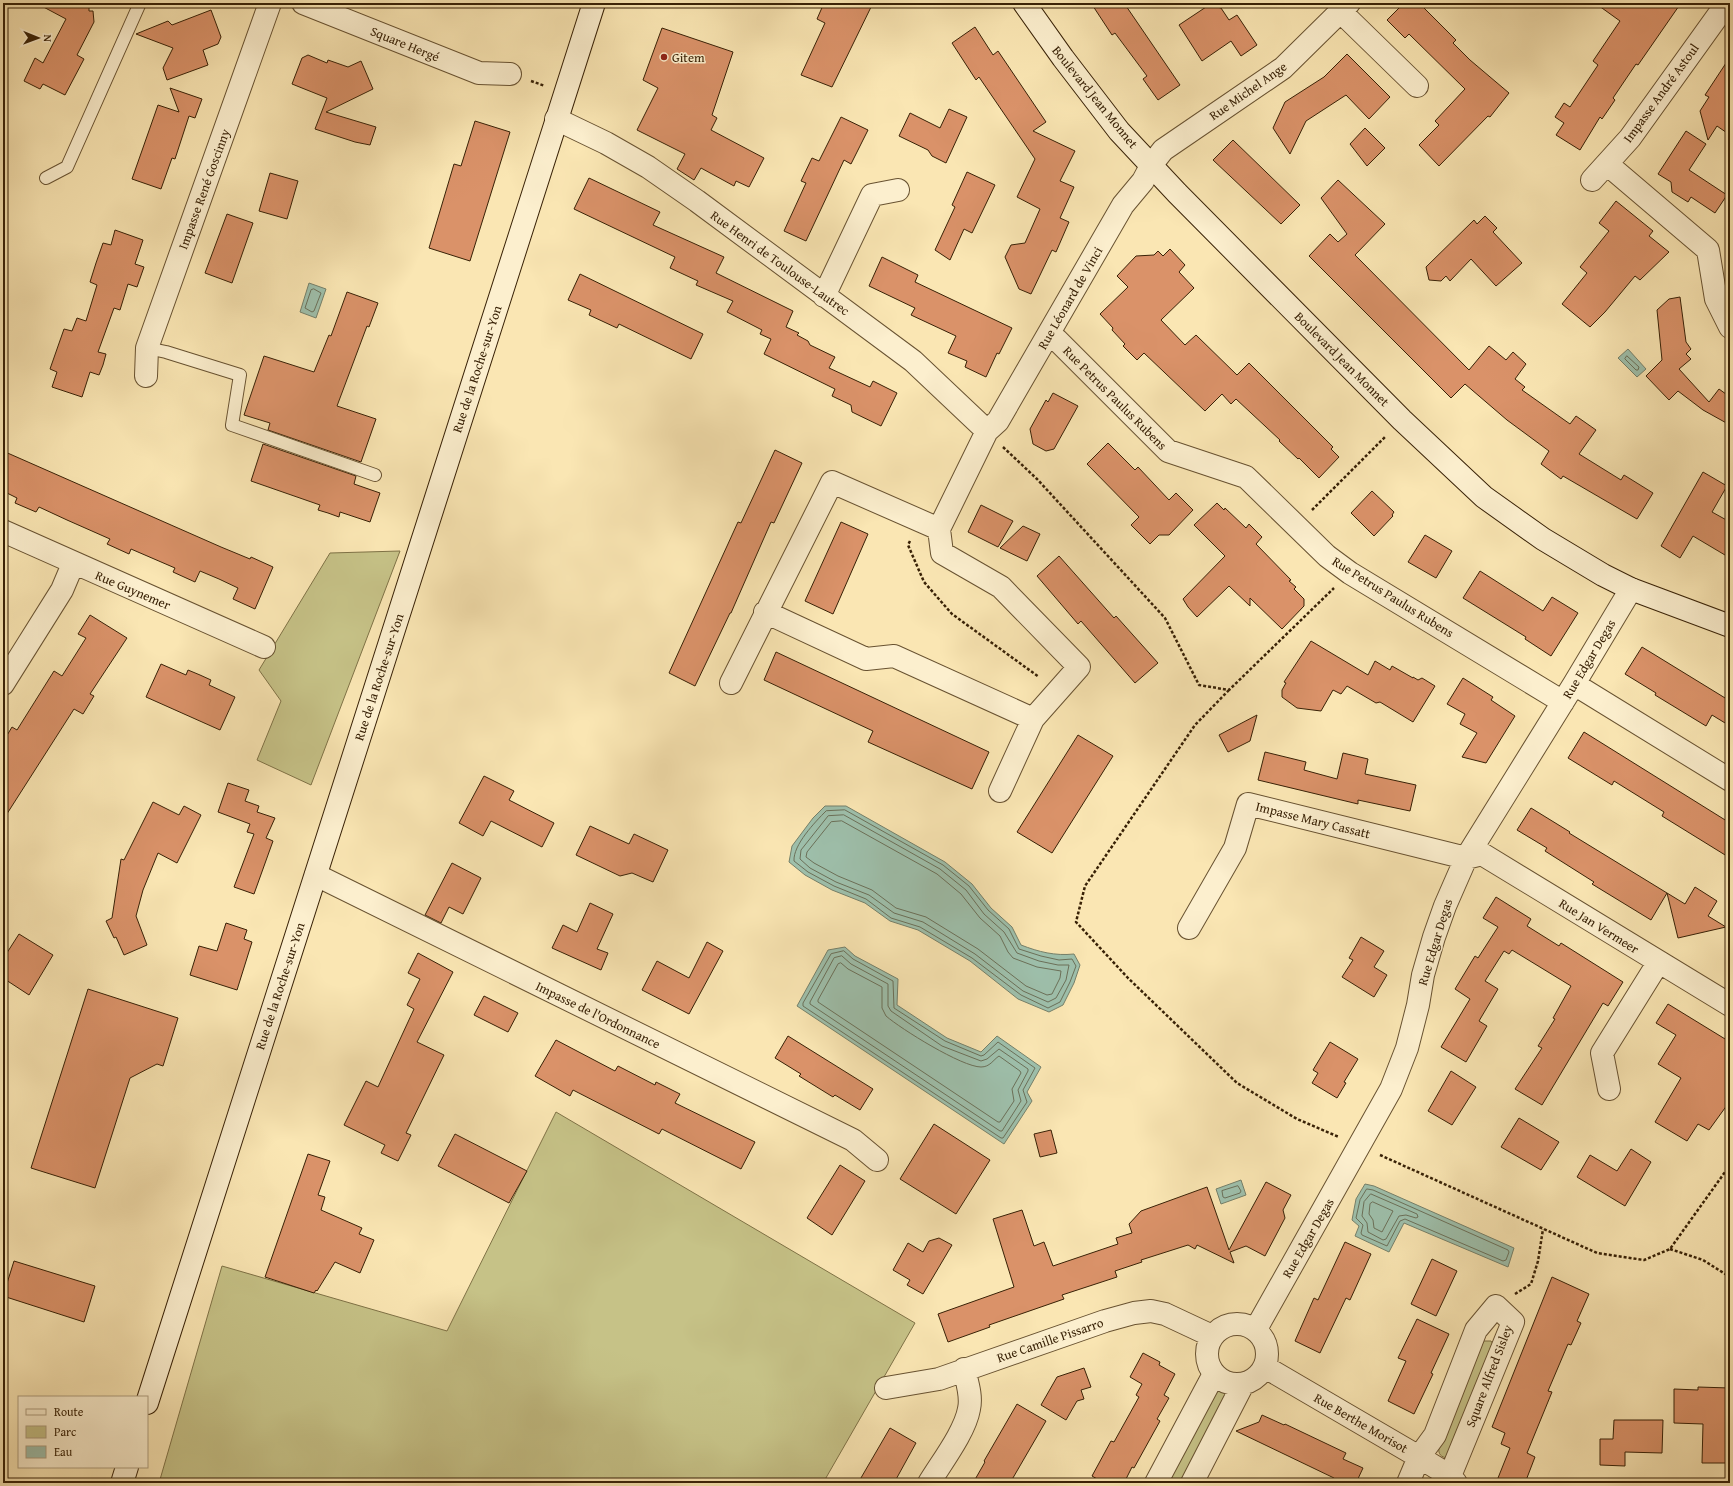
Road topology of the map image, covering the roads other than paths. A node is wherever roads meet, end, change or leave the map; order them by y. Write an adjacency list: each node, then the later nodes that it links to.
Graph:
1 (140, 3): 13 (lane)
2 (270, 3): 19 (street, Impasse René Goscinny)
3 (303, 3): 8 (street, Square Hergé)
4 (594, 3): 10 (street, Rue de la Roche-sur-Yon)
5 (1024, 3): 11 (street, Boulevard Jean Monnet)
6 (1727, 3): 12 (street, Impasse André Astoul)
7 (1345, 7): 9 (street, Rue Michel Ange); 11 (street, Rue Michel Ange)
8 (510, 74)
9 (1417, 86)
10 (556, 119): 16 (street, Rue Henri de Toulouse-Lautrec); 37 (street, Rue de la Roche-sur-Yon)
11 (1152, 164): 18 (street, Rue Léonard de Vinci); 26 (street, Boulevard Jean Monnet)
12 (1607, 164): 14 (street, Impasse André Astoul); 17 (street)
13 (46, 178)
14 (1592, 180)
15 (898, 190): 16 (street)
16 (824, 296): 21 (street, Rue Henri de Toulouse-Lautrec)
17 (1730, 327)
18 (1049, 335): 21 (street, Rue Léonard de Vinci); 32 (street, Rue Petrus Paulus Rubens)
19 (147, 348): 20 (street, Impasse René Goscinny); 22 (lane)
20 (146, 376)
21 (987, 432): 23 (street, Rue Léonard de Vinci)
22 (375, 475)
23 (939, 529): 27 (street); 33 (street)
24 (3, 532): 25 (street, Rue Guynemer)
25 (74, 564): 29 (street, Rue Guynemer); 31 (street)
26 (1631, 589): 28 (street, Boulevard Jean Monnet); 32 (street, Rue Edgar Degas)
27 (765, 612): 30 (street); 33 (street)
28 (1730, 626)
29 (264, 647)
30 (731, 683)
31 (3, 684)
32 (1569, 693): 34 (street, Rue Petrus Paulus Rubens); 36 (street, Rue Edgar Degas)
33 (1033, 719): 35 (street)
34 (1730, 780)
35 (1000, 792)
36 (1466, 858): 38 (street, Impasse Mary Cassatt); 39 (street, Rue Jan Vermeer); 43 (street, Rue Edgar Degas)
37 (316, 875): 42 (street, Impasse de l'Ordonnance); 50 (street, Rue de la Roche-sur-Yon)
38 (1189, 928)
39 (1658, 962): 40 (street, Rue Jan Vermeer); 41 (street)
40 (1730, 1006)
41 (1609, 1089)
42 (876, 1160)
43 (1256, 1329): 44 (street); 45 (street)
44 (1212, 1336): 46 (street, Rue Camille Pissarro); 47 (street)
45 (1265, 1367): 48 (street); 51 (street, Rue Berthe Morisot)
46 (964, 1369): 49 (street, Rue Camille Pissarro); 55 (street)
47 (1214, 1374): 48 (street); 56 (street)
48 (1243, 1384): 57 (street)
49 (886, 1388)
50 (148, 1400)
51 (1419, 1457): 53 (street, Rue Berthe Morisot); 53 (street, Square Alfred Sisley); 58 (street, Square Alfred Sisley)
52 (127, 1468): 54 (street)
53 (1450, 1481)
54 (122, 1483)
55 (929, 1483)
56 (1156, 1483)
57 (1192, 1483)
58 (1408, 1483)

